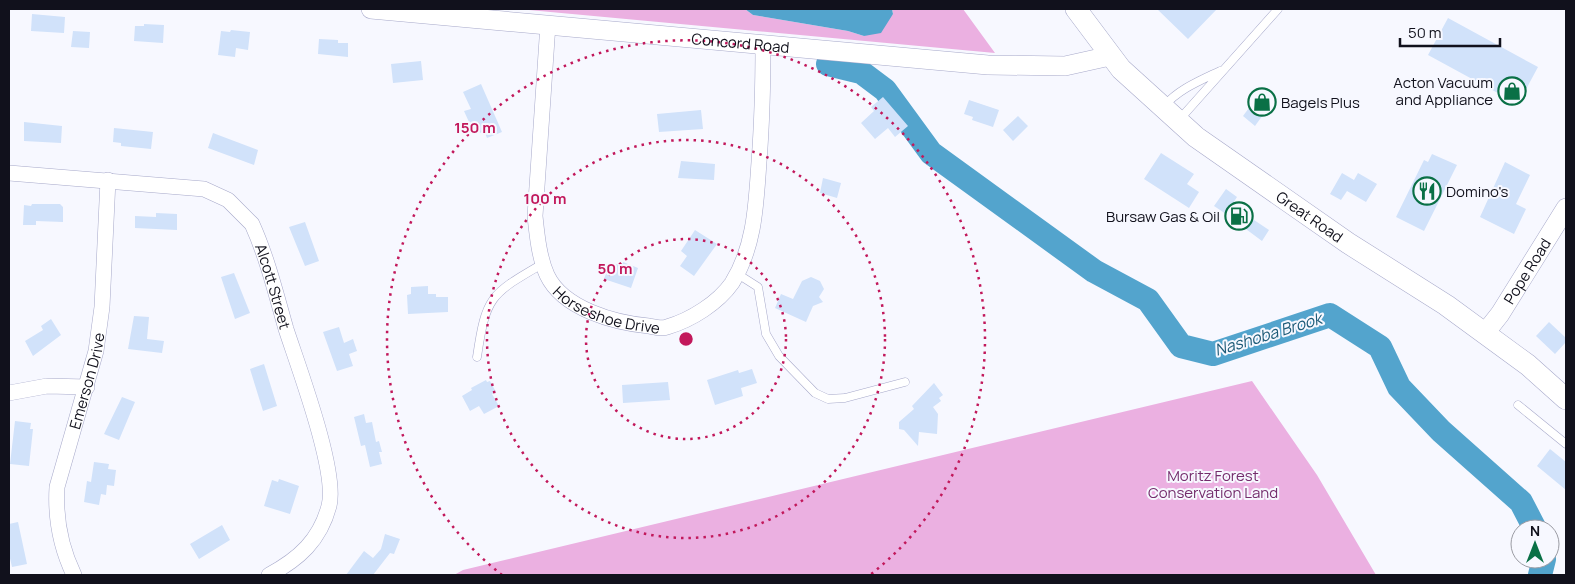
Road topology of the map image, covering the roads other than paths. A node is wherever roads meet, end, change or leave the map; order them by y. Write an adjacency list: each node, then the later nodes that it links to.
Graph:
1 (370, 9): 4 (street, Concord Road)
2 (1076, 9): 6 (main road, Great Road)
3 (1278, 9): 7 (lane)
4 (548, 24): 5 (street, Concord Road); 12 (street, Horseshoe Drive)
5 (764, 44): 6 (street, Concord Road); 13 (street, Horseshoe Drive)
6 (1110, 56): 8 (main road, Great Road)
7 (1222, 70): 8 (lane); 8 (lane)
8 (1171, 114): 14 (main road, Great Road)
9 (9, 173): 10 (street, Alcott Street)
10 (108, 180): 17 (street, Emerson Drive); 23 (street, Alcott Street)
11 (1566, 208): 14 (street, Pope Road)
12 (544, 263): 13 (street, Horseshoe Drive); 15 (lane)
13 (736, 273): 16 (lane)
14 (1485, 333): 19 (main road, Great Road)
15 (477, 357)
16 (905, 382)
17 (87, 387): 18 (street); 22 (street, Emerson Drive)
18 (9, 393)
19 (1566, 398)
20 (1518, 405): 21 (lane)
21 (1566, 444)
22 (74, 575)
23 (269, 575)

